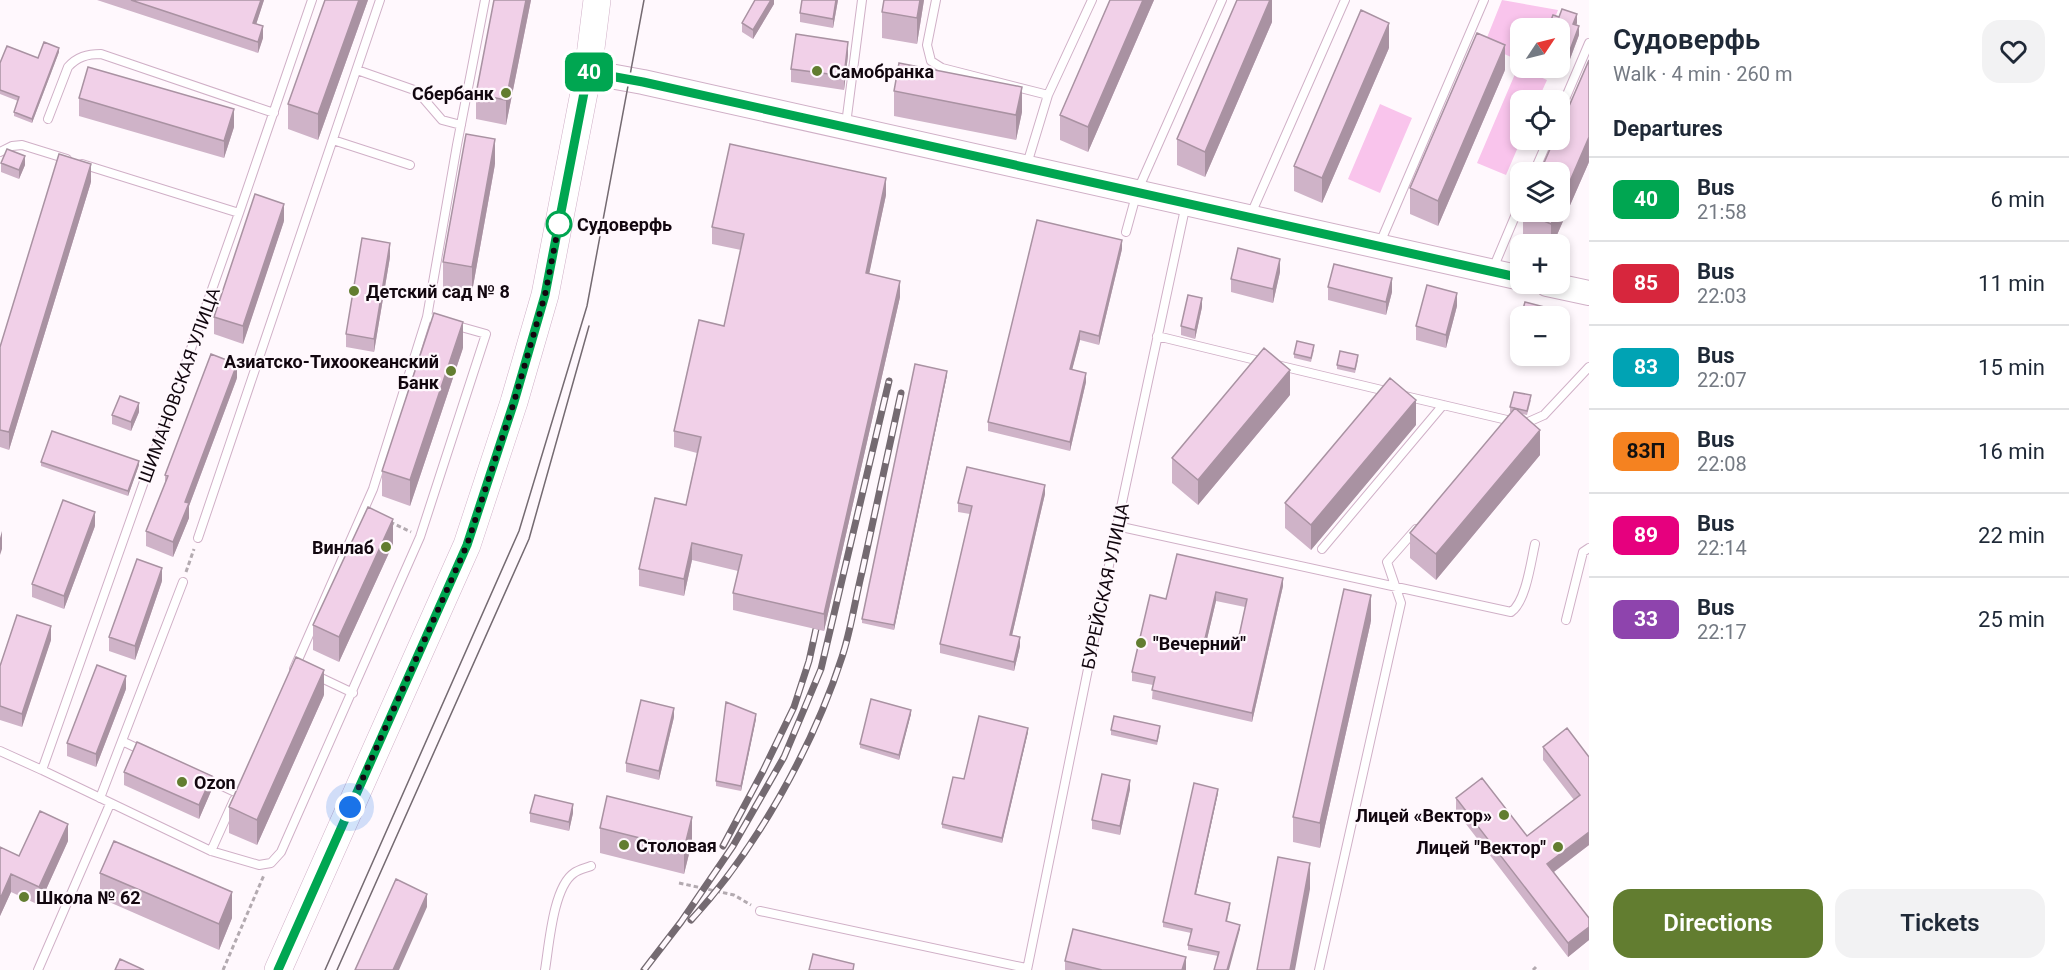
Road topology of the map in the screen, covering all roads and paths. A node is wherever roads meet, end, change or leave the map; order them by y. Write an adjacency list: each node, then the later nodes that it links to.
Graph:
1 (312, 0): 16 (lane, ШИМАНОВСКАЯ УЛИЦА)
2 (380, 0): 12 (lane)
3 (485, 0): 18 (lane)
4 (597, 0): 13 (main road)
5 (861, 0): 19 (lane)
6 (936, 0): 15 (lane)
7 (1092, 0): 15 (lane)
8 (1222, 0): 24 (lane)
9 (1345, 0): 27 (lane)
10 (1484, 0): 30 (lane)
11 (1589, 43): 14 (lane)
12 (357, 70): 18 (lane); 20 (lane)
13 (588, 72): 19 (street); 72 (main road)
14 (1569, 90)
15 (1048, 95): 23 (lane)
16 (274, 113): 17 (lane); 26 (lane, ШИМАНОВСКАЯ УЛИЦА)
17 (48, 119)
18 (461, 125): 35 (lane)
19 (845, 127): 23 (street)
20 (333, 140): 22 (lane); 45 (lane)
21 (0, 152): 26 (lane)
22 (410, 165)
23 (1026, 167): 24 (street)
24 (1137, 192): 25 (street); 29 (lane)
25 (1186, 203): 27 (street); 36 (lane, БУРЕЙСКАЯ УЛИЦА)
26 (239, 213): 58 (lane, ШИМАНОВСКАЯ УЛИЦА)
27 (1250, 217): 30 (street)
28 (1513, 222): 31 (lane)
29 (1126, 232)
30 (1378, 246): 31 (street)
31 (1492, 271): 32 (street)
32 (1510, 275)
33 (1570, 289): 34 (street)
34 (1589, 293)
35 (427, 317): 41 (lane); 44 (lane)
36 (1157, 336): 38 (lane); 43 (lane, БУРЕЙСКАЯ УЛИЦА)
37 (1589, 367): 39 (lane)
38 (1443, 405): 39 (lane); 48 (lane)
39 (1507, 420): 40 (lane)
40 (1499, 429)
41 (364, 510): 44 (path); 52 (lane)
42 (1425, 518): 50 (lane)
43 (1117, 526): 50 (lane); 69 (lane, БУРЕЙСКАЯ УЛИЦА)
44 (420, 537): 54 (lane)
45 (198, 538): 49 (path)
46 (1535, 544): 50 (lane)
47 (1589, 548): 51 (lane)
48 (1322, 549)
49 (183, 582): 55 (lane)
50 (1396, 587): 74 (lane)
51 (1566, 620)
52 (295, 666): 53 (lane); 54 (lane)
53 (290, 677)
54 (352, 693): 64 (lane)
55 (122, 741): 57 (lane); 62 (lane)
56 (0, 751): 58 (lane)
57 (153, 755)
58 (42, 770): 62 (lane)
59 (195, 774): 61 (lane)
60 (242, 782): 61 (lane)
61 (237, 793): 64 (lane)
62 (100, 798): 63 (lane)
63 (110, 804): 64 (lane); 70 (lane)
64 (211, 851)
65 (591, 866): 73 (lane)
66 (265, 869): 71 (path)
67 (679, 883): 68 (path)
68 (760, 911): 69 (lane)
69 (1026, 969)
70 (38, 970)
71 (223, 970)
72 (278, 970)
73 (545, 970)
74 (1319, 970)

